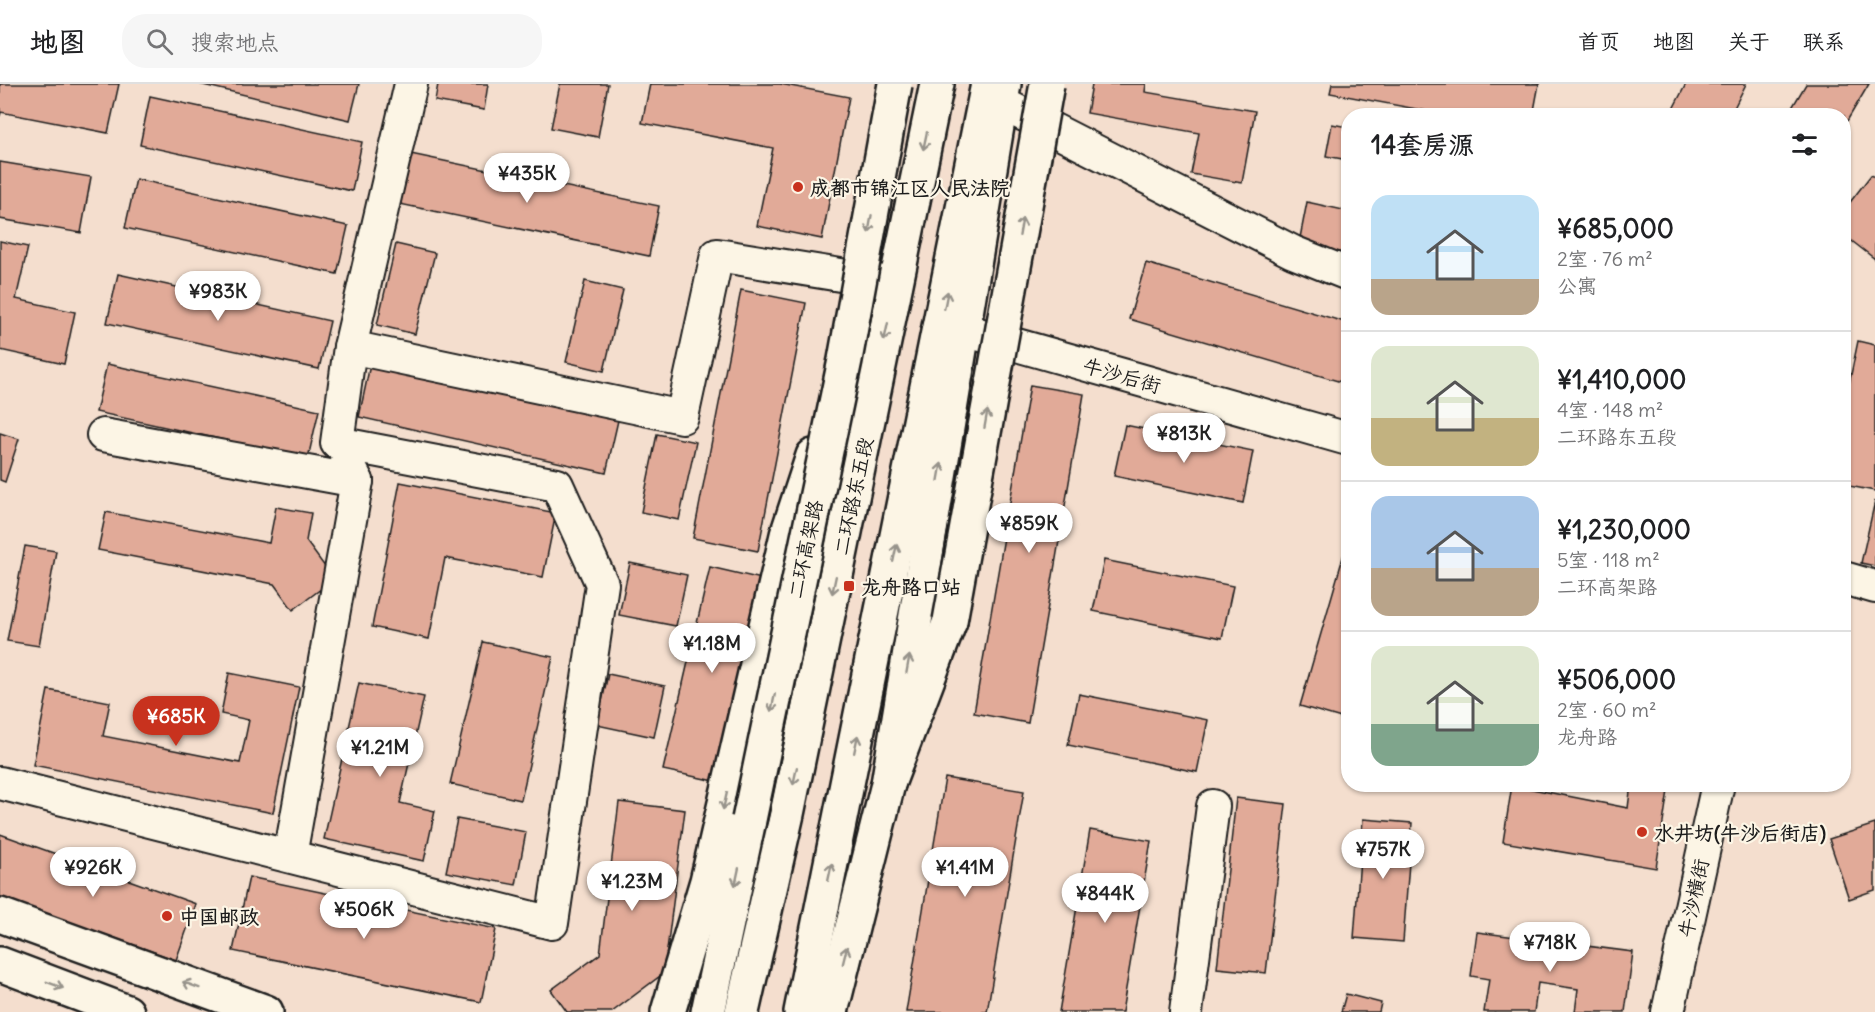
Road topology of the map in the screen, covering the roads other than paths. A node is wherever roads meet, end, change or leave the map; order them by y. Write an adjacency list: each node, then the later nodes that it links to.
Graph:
1 (411, 84): 9 (street)
2 (895, 84): 10 (main road, 二环高架路, one-way to 10, bridge)
3 (1047, 84): 18 (main road, one-way to 3, bridge)
4 (933, 86): 7 (main road, 二环路东五段, one-way to 7)
5 (998, 90): 6 (street); 8 (main road); 29 (main road, one-way to 5)
6 (1341, 271)
7 (896, 284): 9 (street); 28 (main road, 二环路东五段, one-way to 28)
8 (964, 330): 12 (street, 牛沙后街); 18 (main road, one-way to 8)
9 (350, 346): 13 (street)
10 (845, 360): 26 (main road, one-way to 26, bridge); 27 (main road, 二环高架路, one-way to 27, bridge)
11 (102, 435): 14 (street)
12 (1341, 437)
13 (337, 443): 14 (street); 21 (street)
14 (357, 482): 21 (street)
15 (1851, 580): 16 (street)
16 (1875, 587)
17 (0, 783): 21 (street)
18 (888, 784): 30 (main road, one-way to 18)
19 (1716, 792): 32 (street, 牛沙横街)
20 (1214, 806): 31 (street)
21 (290, 856)
22 (0, 915): 25 (main road, one-way to 22)
23 (0, 964): 24 (main road, one-way to 24)
24 (128, 1012)
25 (266, 1012)
26 (668, 1012)
27 (708, 1012)
28 (742, 1012)
29 (801, 1012)
30 (831, 1012)
31 (1186, 1012)
32 (1668, 1012)

